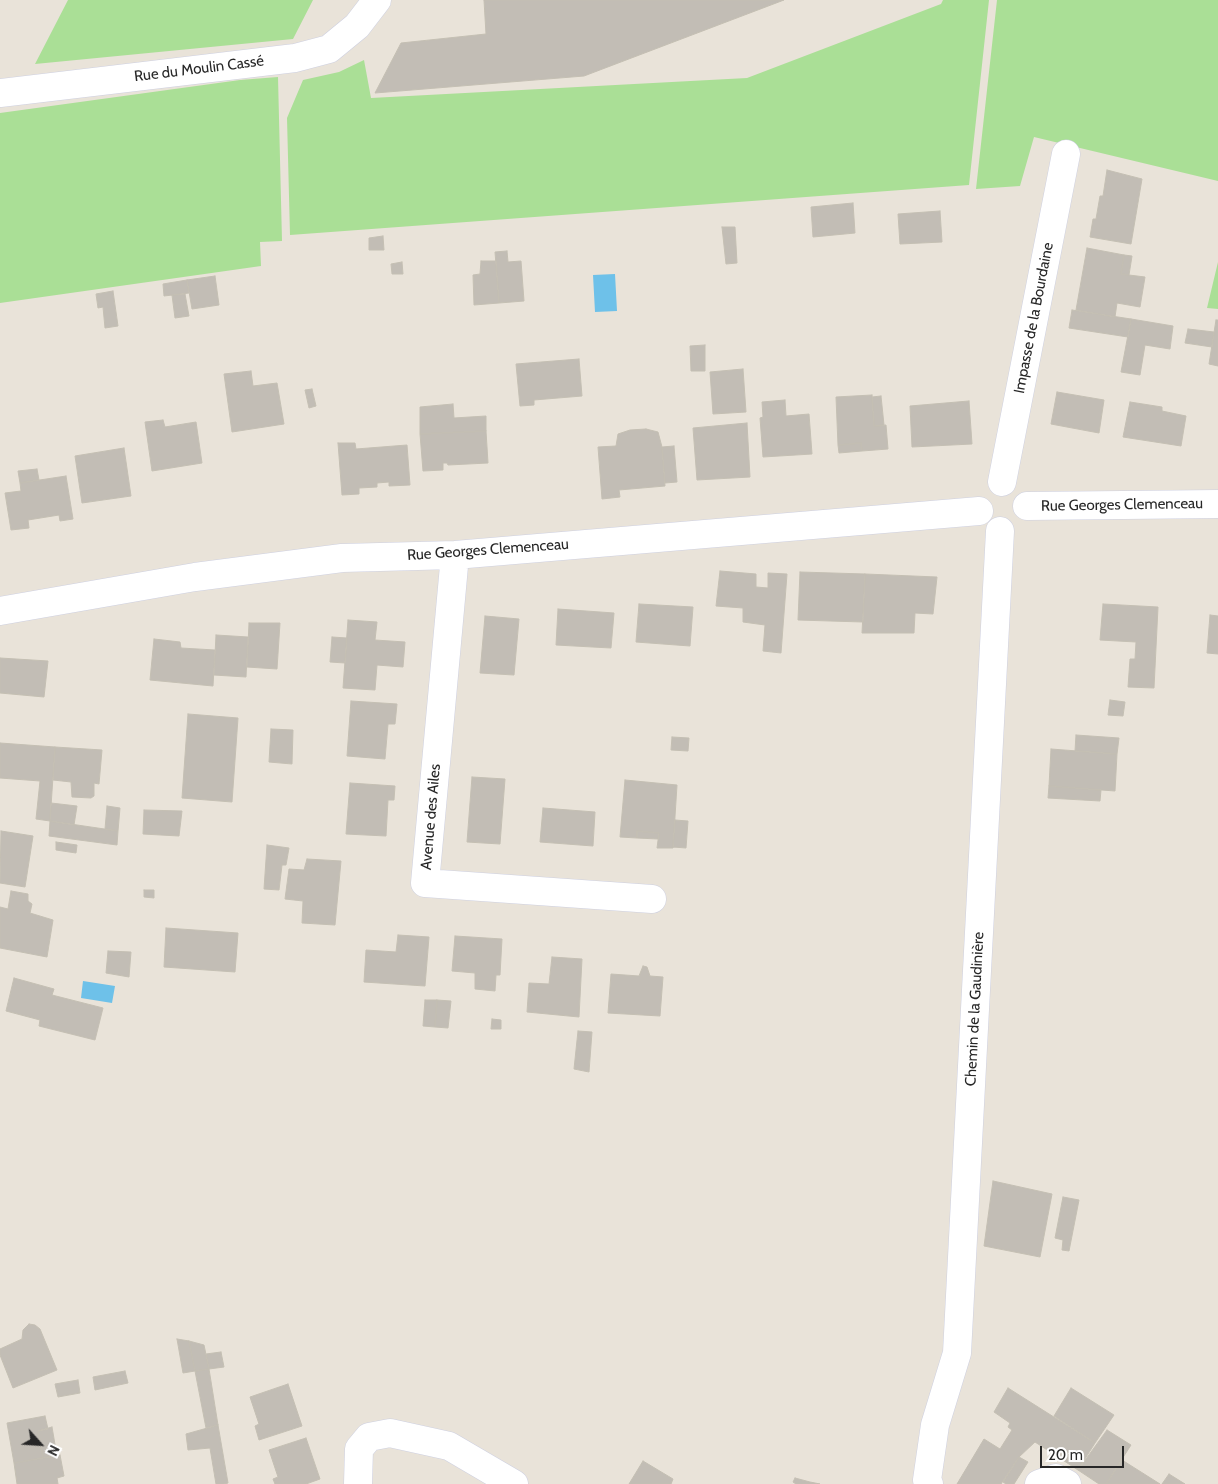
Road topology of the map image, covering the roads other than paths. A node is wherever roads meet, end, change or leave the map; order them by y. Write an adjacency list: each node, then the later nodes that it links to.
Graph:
1 (376, 0): 2 (street, Rue du Moulin Cassé)
2 (0, 93)
3 (1066, 154): 4 (street, Impasse de la Bourdaine)
4 (1002, 482): 6 (street); 7 (street)
5 (1218, 504): 6 (street, Rue Georges Clemenceau)
6 (1027, 506): 8 (street)
7 (979, 511): 8 (street); 9 (street, Rue Georges Clemenceau)
8 (1000, 530): 14 (street, Chemin de la Gaudinière)
9 (455, 554): 10 (street, Rue Georges Clemenceau); 11 (street, Avenue des Ailes)
10 (0, 611)
11 (652, 899)
12 (358, 1484): 13 (street)
13 (514, 1484)
14 (929, 1484)
15 (1038, 1484): 16 (street)
16 (1067, 1484)

